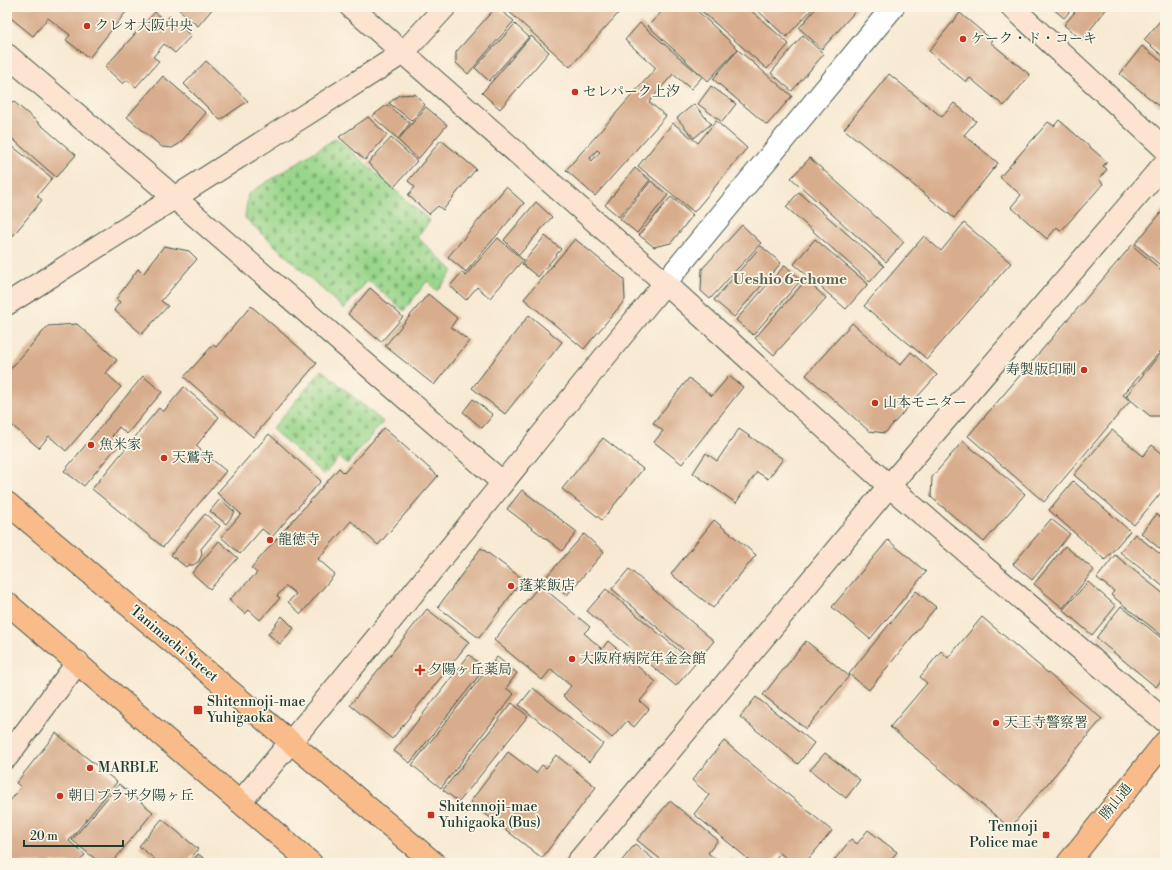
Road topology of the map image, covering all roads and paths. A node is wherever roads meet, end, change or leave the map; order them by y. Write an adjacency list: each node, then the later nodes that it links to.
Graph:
1 (351, 7): 5 (street)
2 (445, 7): 5 (street)
3 (893, 7): 10 (street)
4 (1012, 7): 7 (street)
5 (403, 53): 9 (street); 10 (street)
6 (7, 55): 9 (street)
7 (1165, 149)
8 (1165, 162): 13 (street)
9 (175, 198): 11 (street); 12 (street)
10 (665, 283): 12 (street); 13 (street)
11 (7, 304)
12 (502, 482): 18 (street)
13 (889, 486): 17 (street); 24 (street)
14 (7, 502): 18 (main road, Tanimachi Street)
15 (7, 603): 16 (main road)
16 (78, 662): 20 (street); 21 (main road)
17 (1165, 721)
18 (291, 742): 21 (street); 23 (main road, Tanimachi Street)
19 (1165, 742): 25 (main road, 勝山通)
20 (7, 757)
21 (240, 802): 22 (main road)
22 (311, 863)
23 (434, 863)
24 (577, 863)
25 (1068, 863)

